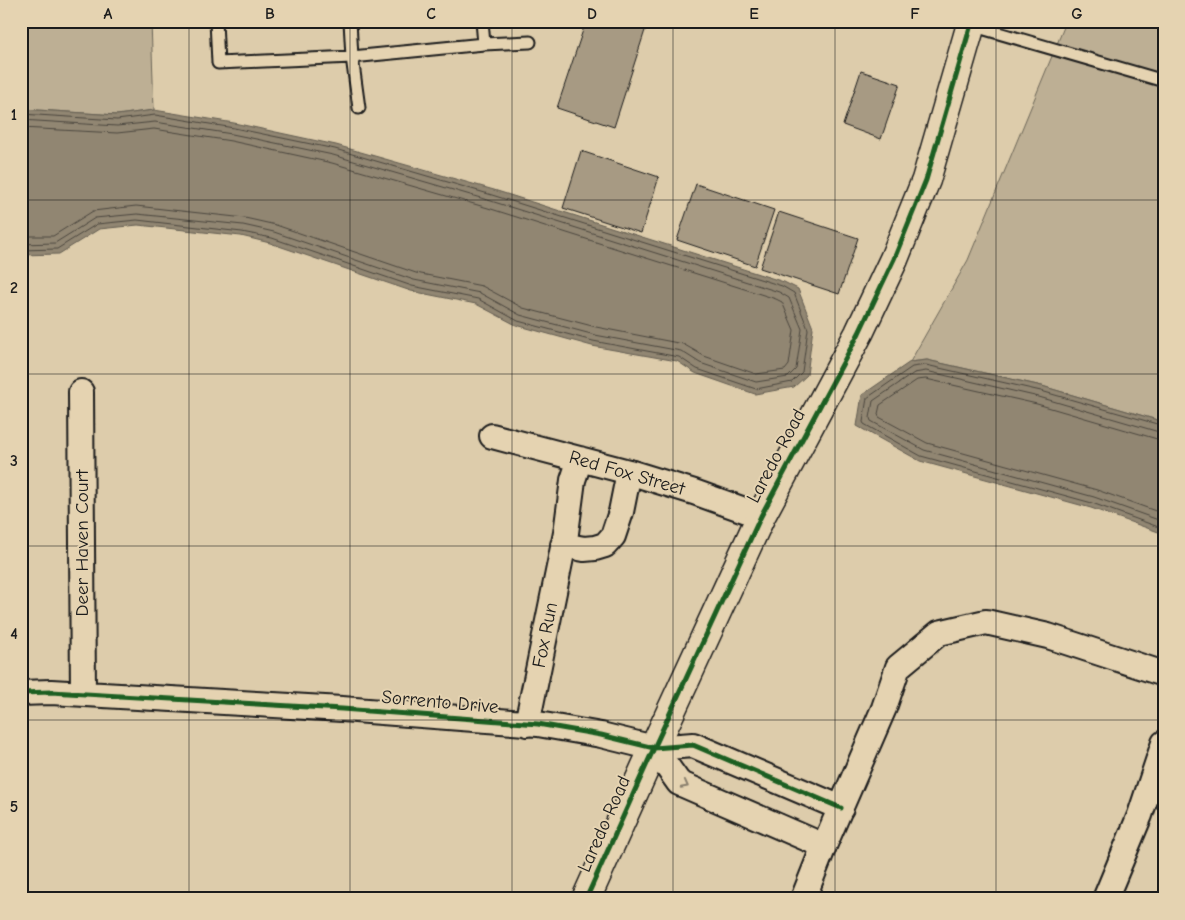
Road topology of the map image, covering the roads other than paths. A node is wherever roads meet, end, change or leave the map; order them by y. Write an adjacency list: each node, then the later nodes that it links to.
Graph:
1 (216, 21): 7 (lane)
2 (350, 21): 7 (lane)
3 (482, 21): 6 (lane)
4 (971, 23): 8 (lane); 14 (street, Laredo Road)
5 (530, 42): 6 (lane)
6 (484, 44): 7 (lane)
7 (352, 57): 9 (lane)
8 (1164, 80)
9 (358, 108)
10 (81, 392): 18 (street, Deer Haven Court)
11 (492, 436): 12 (street, Red Fox Street)
12 (580, 459): 13 (street, Red Fox Street); 15 (street, Fox Run)
13 (629, 472): 14 (street, Red Fox Street); 15 (street)
14 (761, 516): 21 (street, Laredo Road)
15 (563, 545): 19 (street, Fox Run)
16 (1164, 674): 22 (street)
17 (21, 693): 18 (street, Sorrento Drive)
18 (83, 694): 19 (street, Sorrento Drive)
19 (527, 724): 21 (street, Sorrento Drive)
20 (1164, 743): 26 (street)
21 (654, 748): 22 (street, Sorrento Drive); 23 (street, one-way to 23); 24 (street, Laredo Road)
22 (841, 808): 23 (street)
23 (824, 846): 25 (street)
24 (586, 899)
25 (803, 899)
26 (1105, 899)

